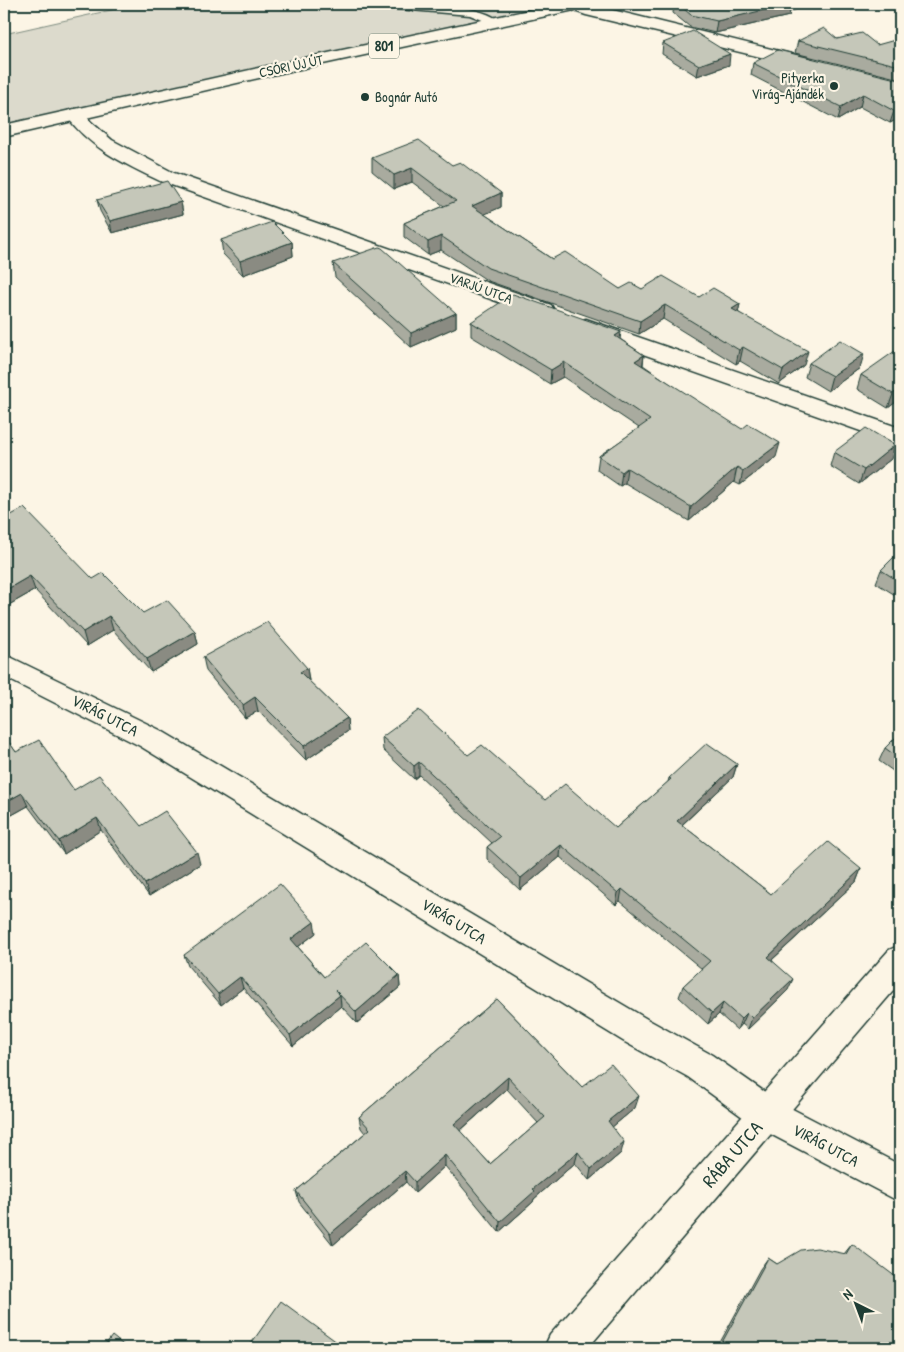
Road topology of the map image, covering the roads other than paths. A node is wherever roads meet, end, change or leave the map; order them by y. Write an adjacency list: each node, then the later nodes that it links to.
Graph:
1 (376, 4): 3 (lane)
2 (577, 4): 3 (street, CSÓRI ÚJ ÚT / 801); 4 (street)
3 (495, 22): 5 (street, CSÓRI ÚJ ÚT / 801)
4 (820, 66)
5 (76, 115): 6 (street, CSÓRI ÚJ ÚT / 801); 7 (street, VARJÚ UTCA)
6 (4, 131)
7 (900, 437)
8 (4, 664): 10 (street, VIRÁG UTCA)
9 (900, 960): 10 (street, RÁBA UTCA)
10 (767, 1114): 11 (street, VIRÁG UTCA); 12 (street, RÁBA UTCA)
11 (900, 1184)
12 (563, 1348)

